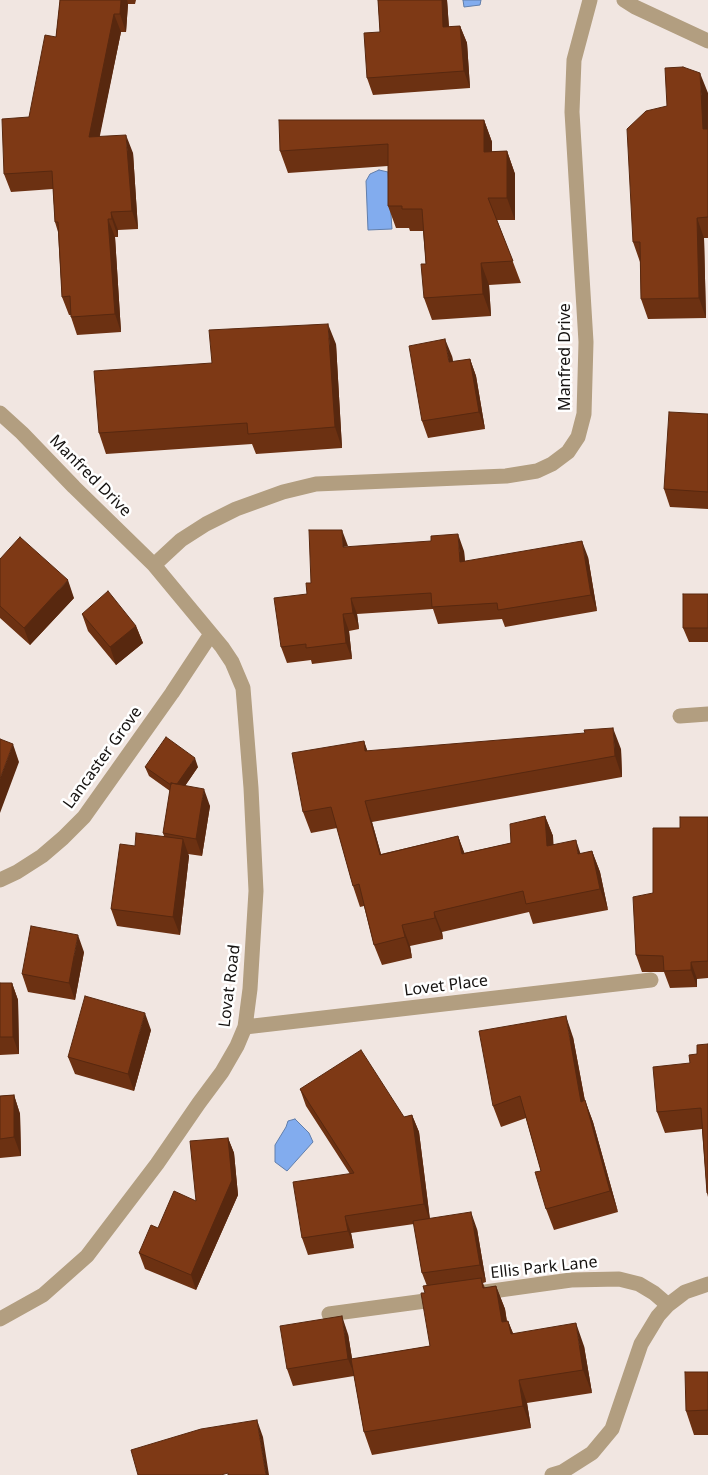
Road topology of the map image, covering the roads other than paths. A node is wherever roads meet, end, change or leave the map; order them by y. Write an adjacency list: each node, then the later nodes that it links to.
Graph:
1 (590, 0): 5 (street, Manfred Drive)
2 (624, 0): 3 (street)
3 (708, 41)
4 (0, 413): 5 (street, Manfred Drive)
5 (154, 565): 6 (street, Manfred Drive)
6 (211, 634): 9 (street, Lancaster Grove); 11 (street, Lovat Road)
7 (708, 714): 8 (street)
8 (680, 716)
9 (0, 880)
10 (651, 980): 11 (street, Lovet Place)
11 (245, 1028): 15 (street, Lovat Road)
12 (708, 1284): 13 (street)
13 (668, 1305): 14 (street, Ellis Park Lane); 16 (street)
14 (329, 1314)
15 (0, 1319)
16 (552, 1475)

